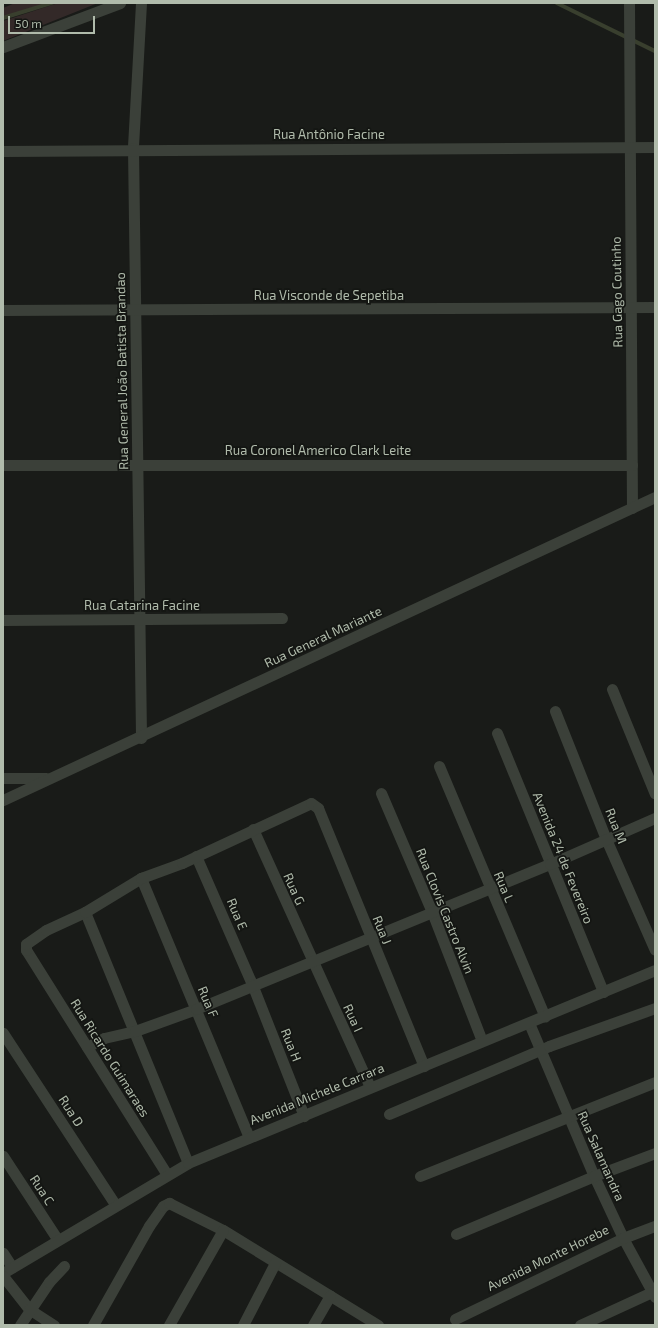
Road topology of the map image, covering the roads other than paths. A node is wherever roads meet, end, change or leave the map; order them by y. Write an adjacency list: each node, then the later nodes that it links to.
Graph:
1 (120, 3): 4 (street)
2 (140, 3): 6 (street, Rua General João Batista Brandao)
3 (629, 6): 7 (street, Rua Gago Coutinho)
4 (3, 47)
5 (655, 147): 7 (street, Rua Antônio Facine)
6 (133, 148): 7 (street, Rua Antônio Facine); 8 (street, Rua Antônio Facine); 12 (street, Rua General João Batista Brandao)
7 (629, 148): 9 (street, Rua Gago Coutinho)
8 (3, 151)
9 (631, 307): 10 (street, Rua Visconde de Sepetiba); 12 (street, Rua Visconde de Sepetiba); 15 (street, Rua Gago Coutinho)
10 (655, 307)
11 (3, 310): 12 (street, Rua Visconde de Sepetiba)
12 (134, 310): 13 (street, Rua General João Batista Brandao)
13 (138, 464): 14 (street, Rua Coronel Americo Clark Leite); 15 (street, Rua Coronel Americo Clark Leite); 19 (street, Rua General João Batista Brandao)
14 (3, 465)
15 (632, 465): 17 (street, Rua Gago Coutinho)
16 (655, 497): 17 (street, Rua General Mariante)
17 (632, 508): 24 (street, Rua General Mariante)
18 (282, 618): 19 (street, Rua Catarina Facine)
19 (138, 619): 20 (street, Rua Catarina Facine); 24 (street, Rua General João Batista Brandao)
20 (3, 620)
21 (612, 689): 29 (street)
22 (555, 711): 33 (street, Rua M)
23 (497, 733): 35 (street, Avenida 24 de Fevereiro)
24 (141, 738): 27 (street, Rua General Mariante)
25 (439, 766): 37 (street, Rua L)
26 (3, 778): 27 (street)
27 (50, 778): 30 (street, Rua General Mariante)
28 (381, 793): 39 (street, Rua Clovis Castro Alvin)
29 (655, 794)
30 (3, 800)
31 (655, 818): 33 (street)
32 (253, 829): 34 (street); 40 (street, Rua J); 42 (street, Rua G)
33 (606, 839): 35 (street); 41 (street, Rua M)
34 (196, 856): 36 (street); 44 (street, Rua E)
35 (550, 864): 37 (street); 45 (street, Avenida 24 de Fevereiro)
36 (141, 878): 38 (street); 47 (street, Rua F)
37 (489, 888): 39 (street); 48 (street, Rua L)
38 (85, 912): 50 (street); 53 (street, Rua Ricardo Guimaraes)
39 (432, 912): 40 (street); 52 (street, Rua Clovis Castro Alvin)
40 (370, 937): 42 (street); 55 (street, Rua J)
41 (655, 950)
42 (311, 960): 44 (street); 57 (street, Rua I)
43 (655, 970): 45 (street, Avenida Michele Carrara)
44 (252, 984): 47 (street); 60 (street, Rua H)
45 (603, 992): 48 (street, Avenida Michele Carrara)
46 (655, 1008): 54 (street)
47 (196, 1009): 50 (street); 61 (street, Rua F)
48 (545, 1017): 49 (street, Avenida Michele Carrara)
49 (528, 1023): 52 (street, Avenida Michele Carrara); 54 (street, Rua Salamandra)
50 (136, 1031): 53 (street); 64 (street)
51 (3, 1033): 68 (street, Rua D)
52 (482, 1040): 55 (street, Avenida Michele Carrara)
53 (87, 1047): 65 (street, Rua Ricardo Guimaraes)
54 (540, 1052): 58 (street); 59 (street, Rua Salamandra)
55 (424, 1066): 57 (street, Avenida Michele Carrara)
56 (655, 1082): 59 (street)
57 (370, 1087): 60 (street, Avenida Michele Carrara)
58 (389, 1114)
59 (568, 1115): 66 (street); 67 (street, Rua Salamandra)
60 (304, 1116): 61 (street, Avenida Michele Carrara)
61 (249, 1137): 64 (street, Avenida Michele Carrara)
62 (655, 1153): 67 (street)
63 (3, 1156): 73 (street, Rua C)
64 (188, 1162): 65 (street, Avenida Michele Carrara)
65 (166, 1173): 68 (street, Avenida Michele Carrara)
66 (420, 1176)
67 (594, 1176): 71 (street); 72 (street, Rua Salamandra)
68 (115, 1204): 73 (street, Avenida Michele Carrara)
69 (655, 1226): 72 (street, Avenida Monte Horebe)
70 (223, 1230): 75 (street); 84 (street); 85 (street)
71 (456, 1234)
72 (623, 1238): 78 (street, Rua Salamandra); 81 (street, Avenida Monte Horebe)
73 (58, 1240): 77 (street, Avenida Michele Carrara)
74 (3, 1253): 77 (street)
75 (276, 1263): 79 (street); 86 (street)
76 (64, 1266): 80 (street)
77 (6, 1272): 80 (street)
78 (653, 1294): 89 (street)
79 (330, 1295): 87 (street); 88 (street)
80 (29, 1309): 82 (street); 83 (street)
81 (455, 1319)
82 (20, 1325)
83 (54, 1325)
84 (93, 1325)
85 (169, 1325)
86 (243, 1325)
87 (313, 1325)
88 (378, 1325)
89 (580, 1325)

